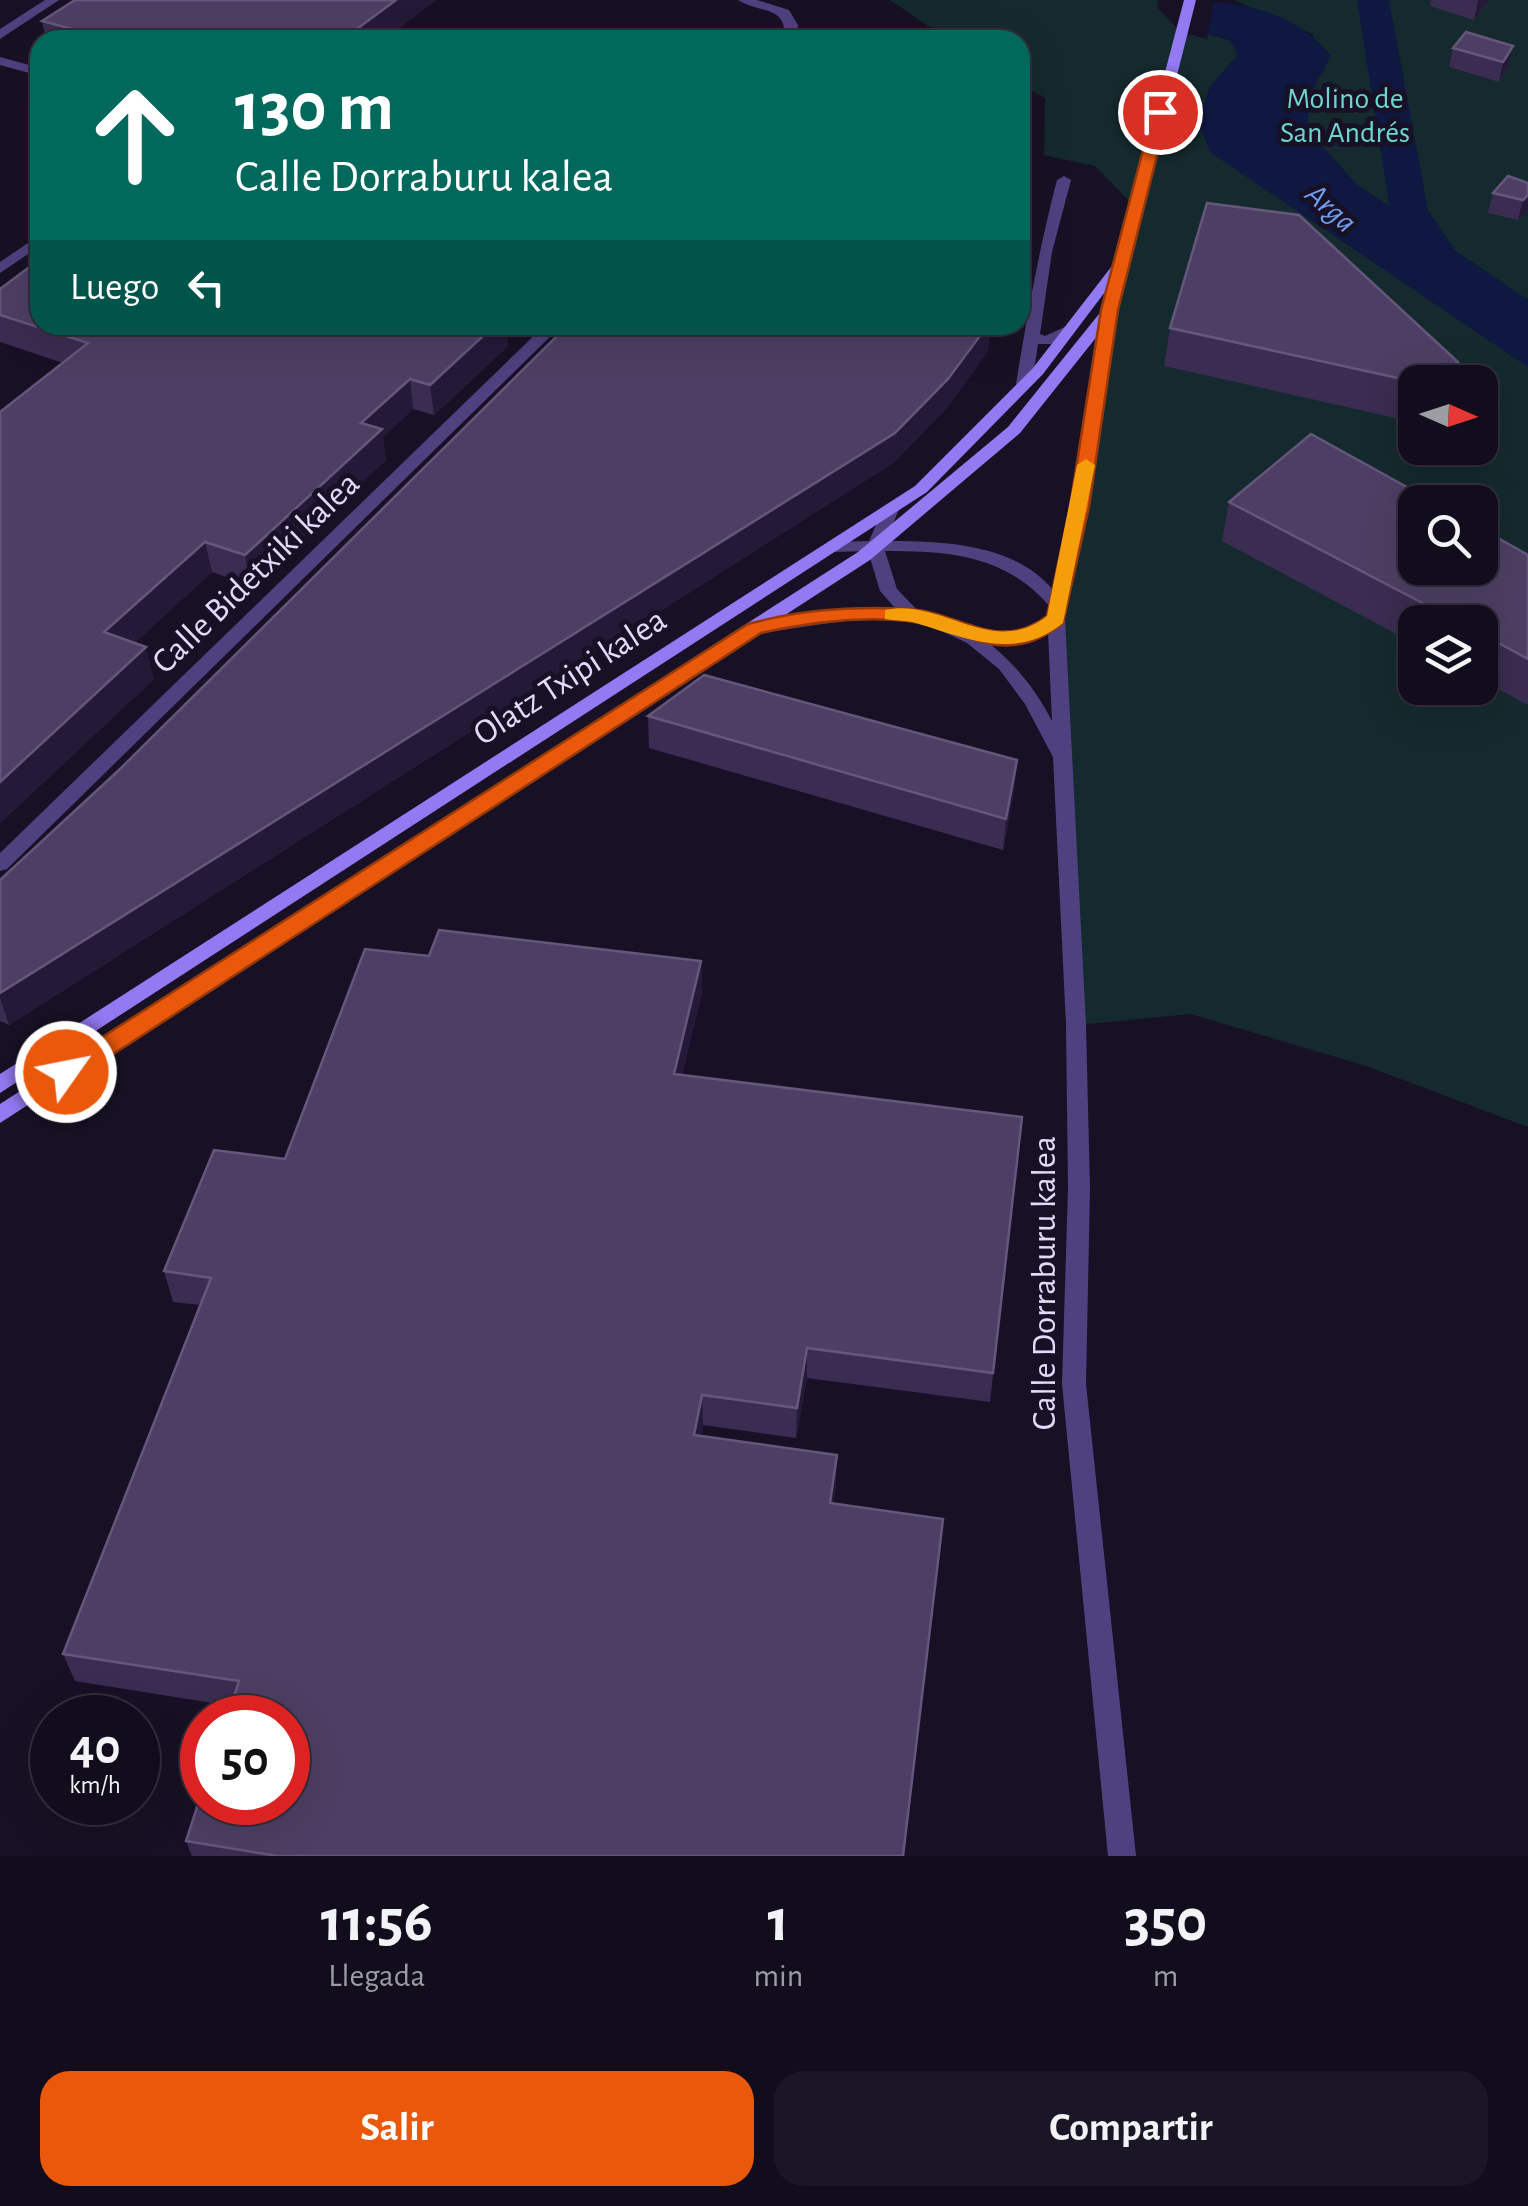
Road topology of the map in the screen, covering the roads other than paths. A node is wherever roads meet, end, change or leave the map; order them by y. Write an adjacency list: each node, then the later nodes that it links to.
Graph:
1 (53, 0): 5 (street)
2 (744, 0): 4 (street)
3 (1190, 0): 10 (main road, Calle Dorraburu kalea)
4 (791, 30)
5 (0, 35)
6 (0, 60): 7 (street)
7 (30, 69)
8 (1064, 180): 15 (street)
9 (30, 247): 11 (street)
10 (1121, 261): 12 (main road, Calle Dorraburu kalea); 13 (main road, Olatz Txipi kalea)
11 (0, 269)
12 (1110, 310): 18 (main road, Olatz Txipi kalea); 20 (street, Calle Dorraburu kalea)
13 (1067, 331): 15 (street); 16 (main road, Olatz Txipi kalea)
14 (544, 335): 25 (street, Calle Bidetxiki kalea)
15 (1030, 336): 16 (street)
16 (1024, 384): 17 (main road, Olatz Txipi kalea)
17 (892, 508): 18 (street); 19 (main road, Olatz Txipi kalea)
18 (875, 546): 19 (street); 20 (street); 21 (street); 22 (main road, Olatz Txipi kalea)
19 (831, 547): 26 (main road, Olatz Txipi kalea)
20 (1057, 612): 23 (street, Calle Dorraburu kalea); 24 (street, Calle Dorraburu kalea)
21 (912, 615): 22 (street, Calle Dorraburu kalea); 23 (street, Calle Dorraburu kalea)
22 (755, 628): 27 (main road, Olatz Txipi kalea)
23 (977, 637): 24 (street, Calle Dorraburu kalea)
24 (1064, 768): 28 (street, Calle Dorraburu kalea)
25 (0, 864)
26 (0, 1085)
27 (0, 1115)
28 (1122, 1856)

